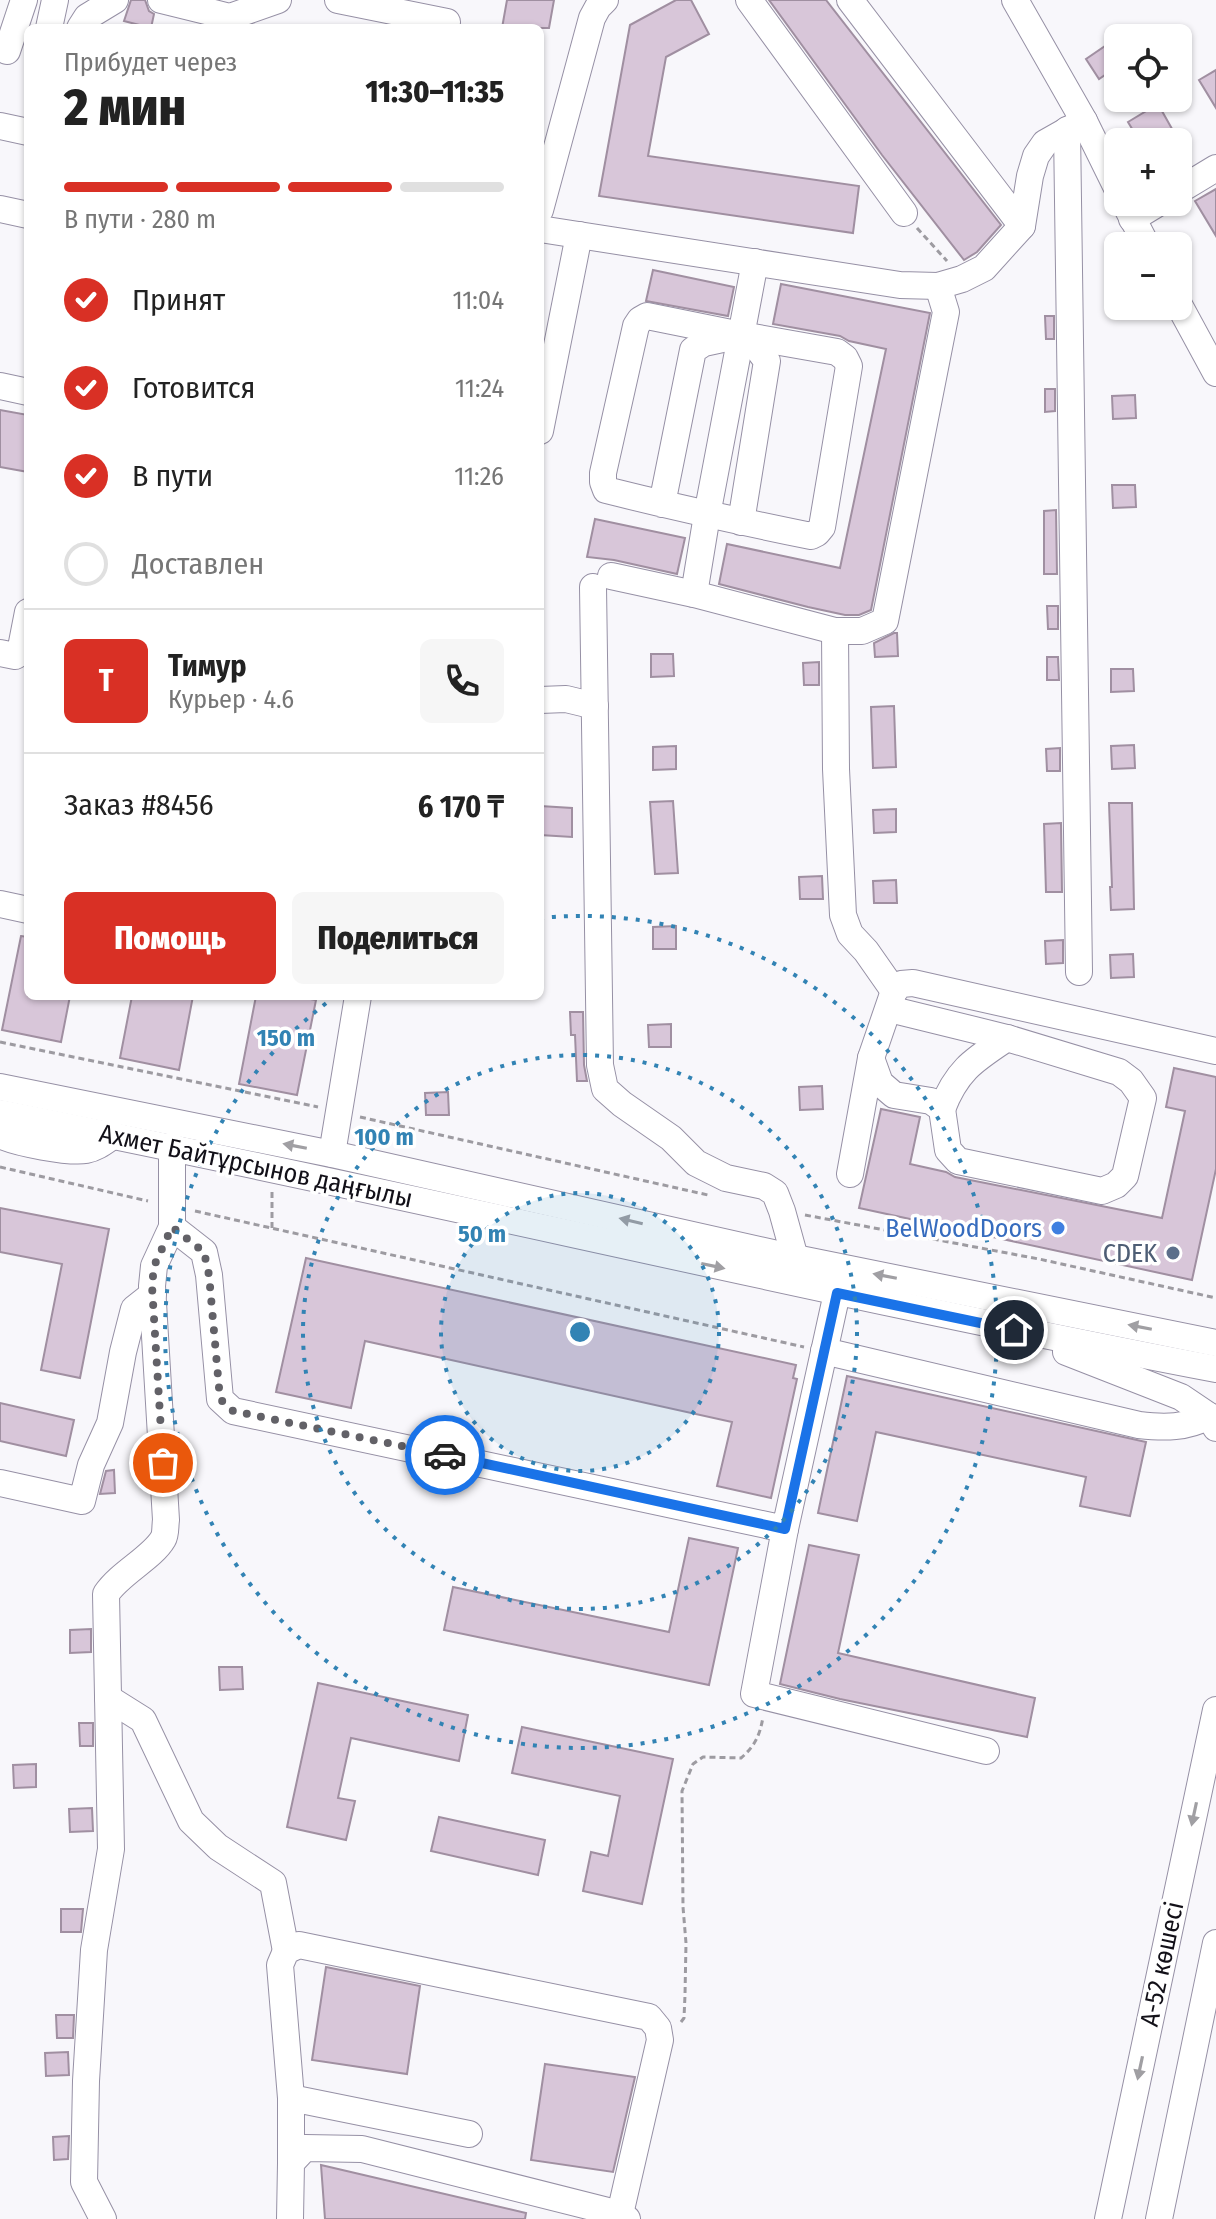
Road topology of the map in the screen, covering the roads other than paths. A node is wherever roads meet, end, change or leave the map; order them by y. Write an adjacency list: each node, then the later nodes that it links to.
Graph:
1 (24, 0): 14 (street)
2 (55, 0): 13 (street)
3 (115, 0): 11 (street)
4 (161, 0): 5 (street)
5 (278, 0)
6 (338, 0): 12 (street)
7 (749, 0): 23 (street)
8 (850, 0): 25 (street)
9 (1015, 0): 16 (street)
10 (599, 2): 21 (street)
11 (86, 15)
12 (447, 22)
13 (50, 24)
14 (7, 51)
15 (0, 126): 17 (street)
16 (1076, 126): 19 (street); 25 (street); 47 (street)
17 (24, 131)
18 (1216, 168): 20 (street)
19 (1104, 169)
20 (1192, 183)
21 (544, 195)
22 (0, 209): 24 (street)
23 (904, 213)
24 (24, 214)
25 (1022, 226): 29 (street)
26 (544, 230): 27 (street)
27 (579, 235): 28 (street); 35 (street)
28 (755, 262): 29 (street); 31 (street)
29 (950, 282): 40 (street)
30 (1187, 320): 32 (street)
31 (745, 336): 36 (street); 36 (street); 37 (street); 38 (street); 38 (street)
32 (1216, 373)
33 (0, 386): 34 (street)
34 (24, 391)
35 (544, 411)
36 (662, 504): 37 (street)
37 (707, 515): 38 (street); 39 (street)
38 (741, 522)
39 (694, 594): 40 (street); 44 (street)
40 (835, 631): 49 (street)
41 (24, 632): 42 (street)
42 (0, 653)
43 (544, 700): 44 (street)
44 (595, 706): 62 (street)
45 (0, 904): 46 (street)
46 (24, 909)
47 (1079, 972)
48 (357, 1000): 59 (street)
49 (892, 1000): 50 (street); 51 (street); 52 (street)
50 (1007, 1038): 54 (street); 54 (street)
51 (1216, 1051)
52 (871, 1058): 54 (street); 60 (street)
53 (0, 1087): 59 (street, Ахмет Байтұрсынов даңғылы, one-way to 53)
54 (942, 1109)
55 (0, 1113): 57 (street, Ахмет Байтұрсынов даңғылы)
56 (0, 1135): 57 (street)
57 (114, 1135): 58 (street, Ахмет Байтұрсынов даңғылы)
58 (172, 1146): 61 (street); 63 (street, Ахмет Байтұрсынов даңғылы, one-way to 63)
59 (332, 1154): 62 (street, Ахмет Байтұрсынов даңғылы, one-way to 59)
60 (850, 1174)
61 (172, 1217): 64 (street); 71 (street)
62 (795, 1258): 66 (street, Ахмет Байтұрсынов даңғылы, one-way to 62)
63 (837, 1293): 65 (street, Ахмет Байтұрсынов даңғылы); 67 (street)
64 (153, 1294): 70 (street); 72 (street)
65 (1044, 1336): 68 (street, Ахмет Байтұрсынов даңғылы); 69 (street)
66 (1216, 1343)
67 (824, 1351): 69 (street); 71 (street)
68 (1216, 1369)
69 (1212, 1422)
70 (0, 1483)
71 (785, 1529): 74 (street)
72 (108, 1698): 76 (street); 81 (street)
73 (1216, 1710): 83 (street, А-52 көшесі, one-way to 83)
74 (986, 1751)
75 (1216, 1943): 84 (street, А-52 көшесі)
76 (286, 1951): 77 (street); 80 (street)
77 (291, 2098): 78 (street); 79 (street)
78 (469, 2134)
79 (291, 2163): 80 (street); 82 (street)
80 (624, 2216)
81 (103, 2219)
82 (290, 2219)
83 (1108, 2219)
84 (1159, 2219)

